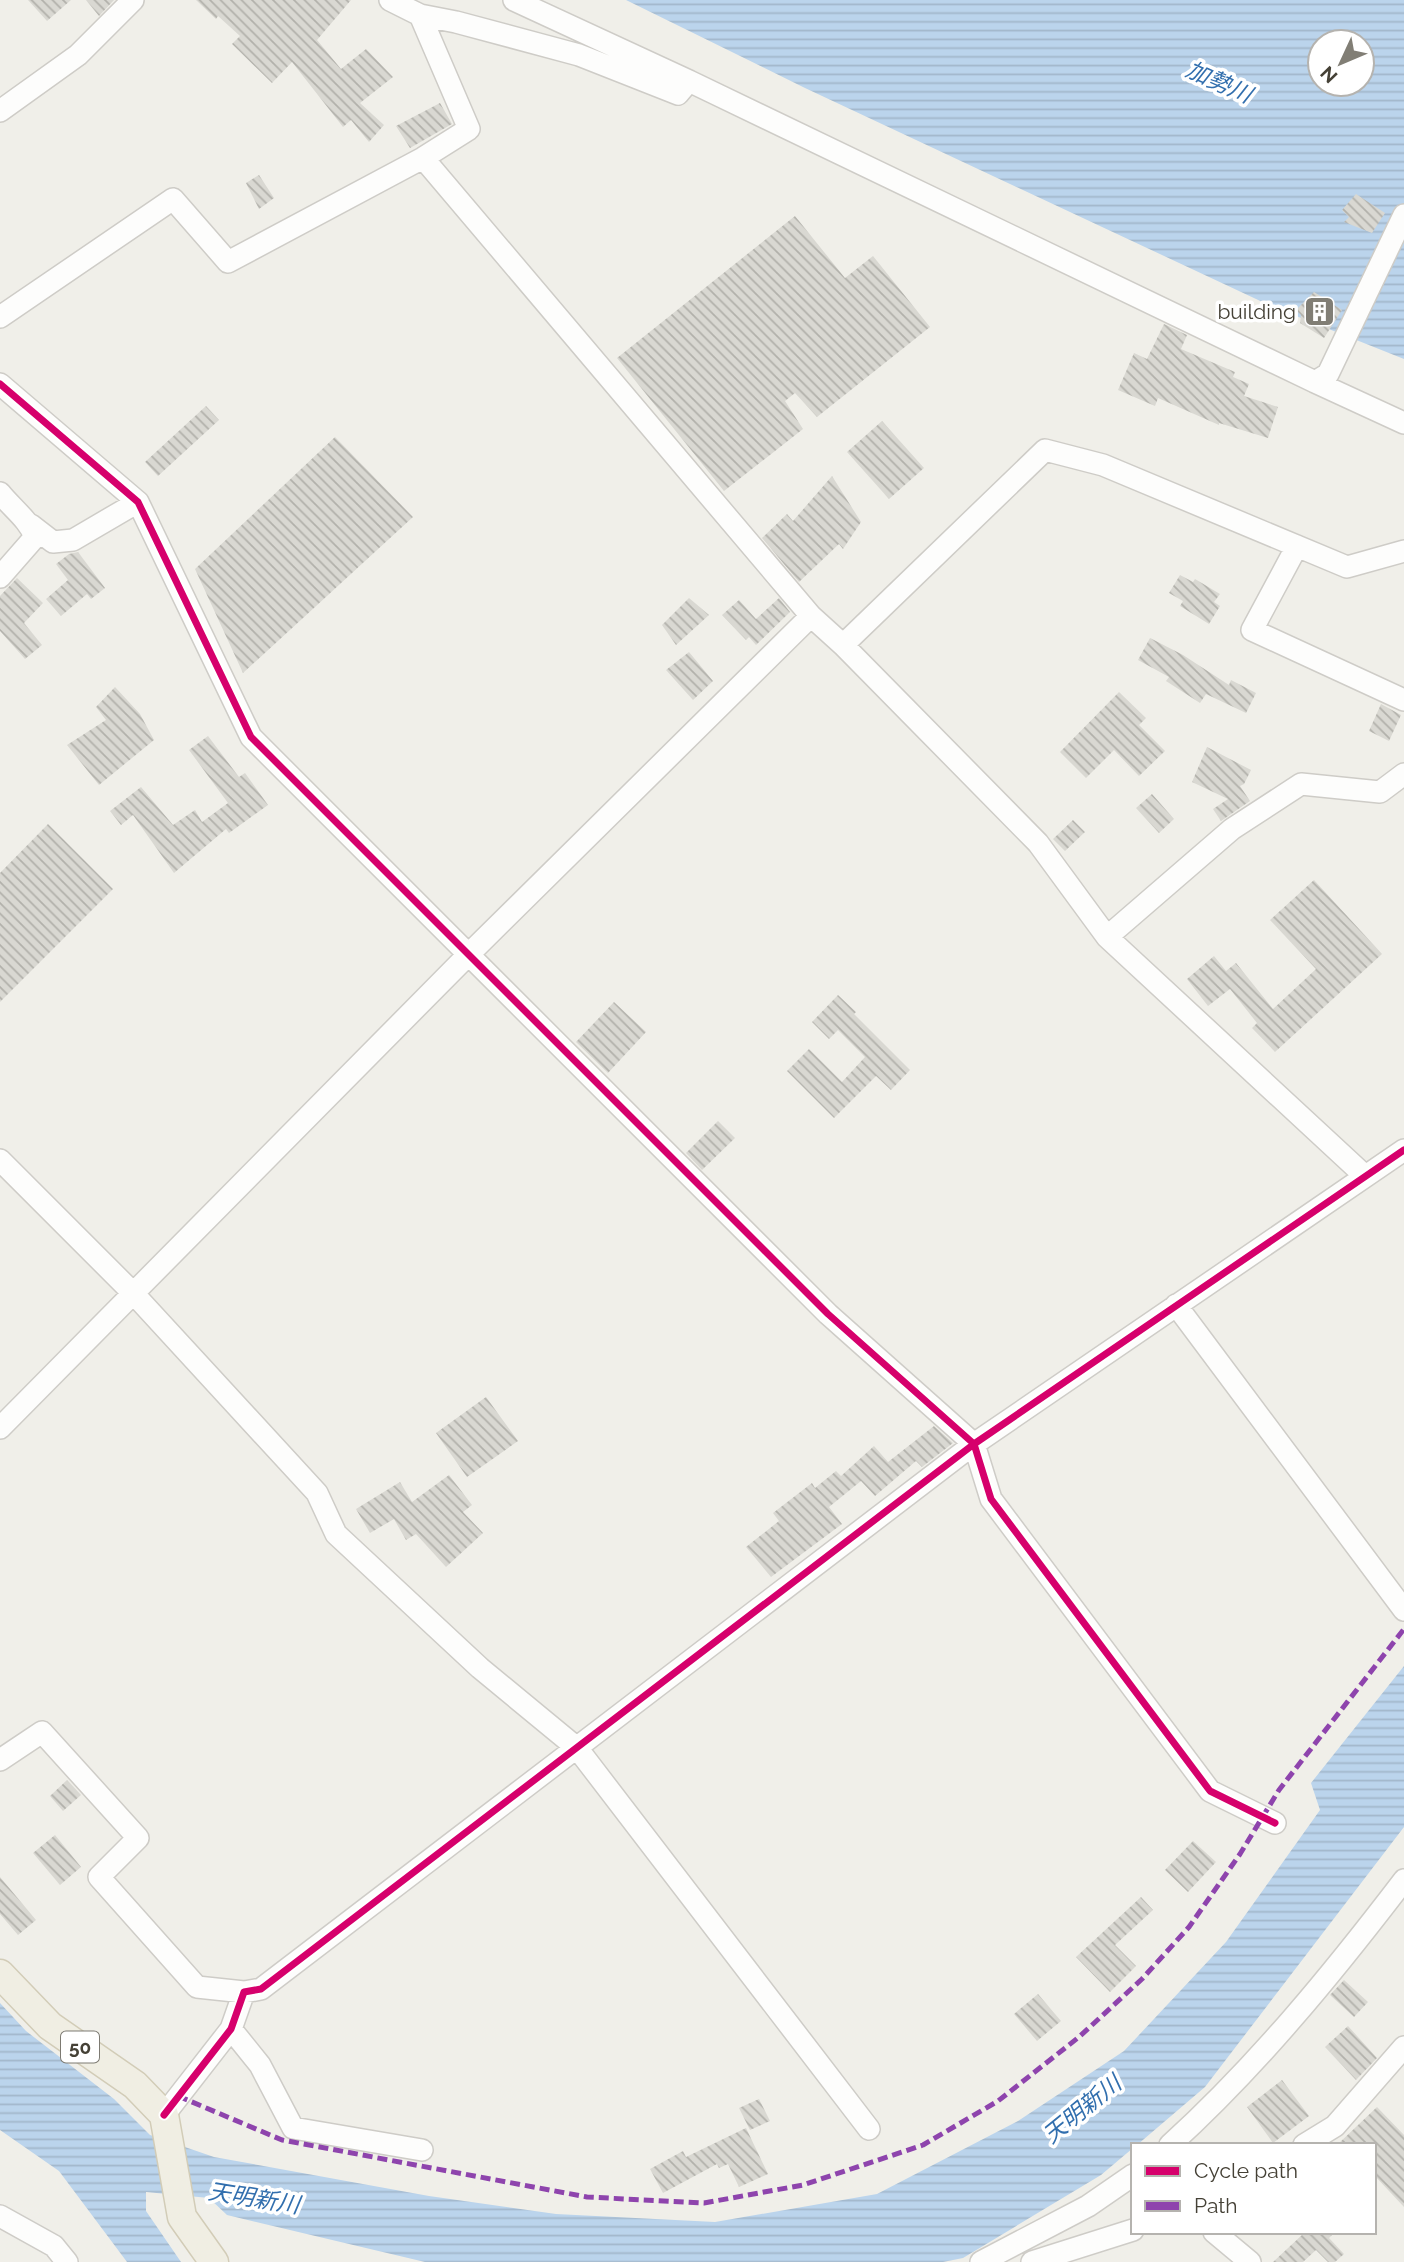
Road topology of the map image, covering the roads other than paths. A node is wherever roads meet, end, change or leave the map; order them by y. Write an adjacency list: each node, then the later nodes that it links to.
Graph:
1 (133, 0): 6 (street)
2 (390, 0): 4 (street)
3 (514, 0): 5 (street)
4 (420, 15): 5 (street); 7 (street)
5 (688, 81): 10 (street)
6 (2, 115)
7 (423, 159): 9 (street); 19 (street)
8 (1404, 215): 10 (street)
9 (0, 317)
10 (1322, 378): 12 (street)
11 (0, 384): 14 (street)
12 (1404, 423)
13 (0, 493): 15 (street)
14 (138, 502): 15 (street); 24 (street)
15 (31, 525): 18 (street)
16 (1297, 546): 17 (street); 20 (street); 21 (street)
17 (1404, 551)
18 (0, 577)
19 (811, 616): 20 (street); 24 (street)
20 (843, 645): 23 (street)
21 (1404, 700)
22 (1404, 774): 23 (street)
23 (1107, 937): 27 (street)
24 (468, 955): 28 (street); 31 (street)
25 (1404, 1150): 27 (street)
26 (0, 1160): 28 (street)
27 (1365, 1176): 29 (street)
28 (133, 1293): 30 (street); 33 (street)
29 (1176, 1305): 31 (street); 32 (street)
30 (0, 1428)
31 (974, 1444): 33 (street); 35 (street)
32 (1404, 1610)
33 (577, 1748): 38 (street); 42 (street)
34 (0, 1760): 38 (street)
35 (1275, 1823)
36 (1404, 1880): 43 (street)
37 (0, 1975): 41 (main road, 50)
38 (244, 1992): 39 (street)
39 (231, 2029): 41 (street); 45 (street)
40 (1404, 2048): 44 (street)
41 (164, 2115): 52 (main road)
42 (869, 2129)
43 (1172, 2143)
44 (1307, 2143)
45 (422, 2150)
46 (1131, 2176): 53 (street)
47 (0, 2216): 51 (street)
48 (1131, 2231): 50 (street)
49 (1216, 2234): 56 (street)
50 (1103, 2238): 54 (street); 55 (street)
51 (67, 2262)
52 (214, 2262)
53 (981, 2262)
54 (1032, 2262)
55 (1080, 2262)
56 (1250, 2262)

